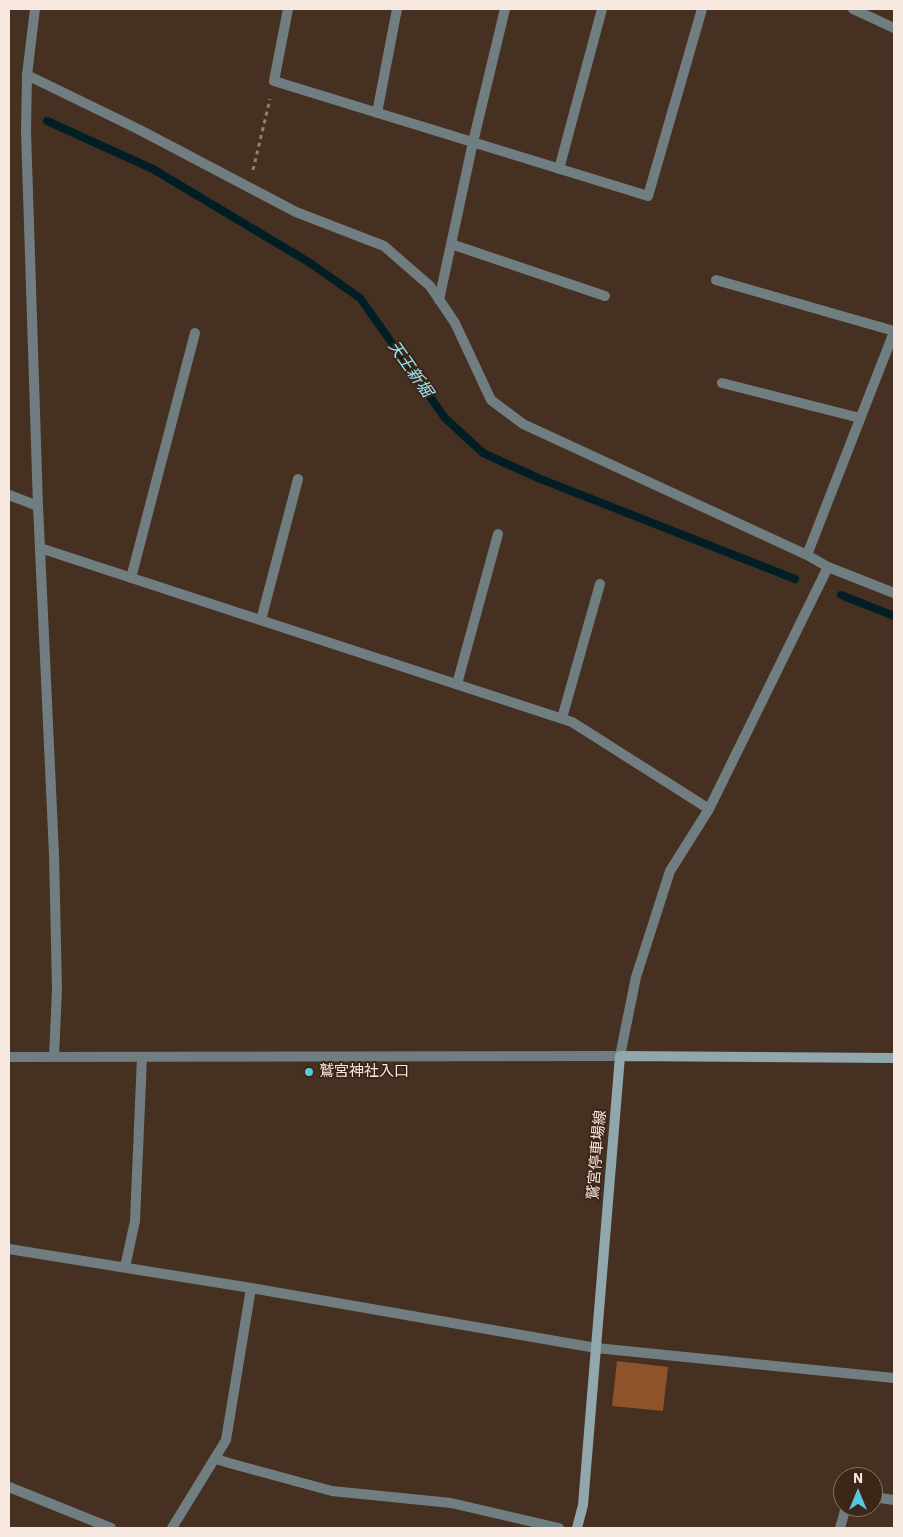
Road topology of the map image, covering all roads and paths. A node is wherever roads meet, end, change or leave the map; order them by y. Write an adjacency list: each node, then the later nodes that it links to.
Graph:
1 (35, 9): 9 (street)
2 (288, 9): 10 (street)
3 (397, 9): 11 (street)
4 (505, 9): 12 (street)
5 (602, 9): 13 (street)
6 (702, 9): 13 (street)
7 (853, 9): 8 (street)
8 (894, 28)
9 (27, 75): 14 (street); 25 (street)
10 (274, 81): 11 (street); 14 (path)
11 (377, 113): 12 (street)
12 (473, 142): 13 (street); 15 (street)
13 (559, 169)
14 (249, 187): 18 (street)
15 (452, 244): 17 (street); 18 (street)
16 (716, 280): 19 (street)
17 (605, 296)
18 (439, 300): 28 (street)
19 (894, 332): 22 (street)
20 (195, 333): 30 (street)
21 (722, 383): 22 (street)
22 (860, 418): 28 (street)
23 (298, 479): 33 (street)
24 (9, 495): 25 (street)
25 (38, 506): 27 (street)
26 (498, 534): 34 (street)
27 (40, 548): 30 (street); 40 (street)
28 (806, 555): 29 (street)
29 (828, 567): 32 (street); 36 (street)
30 (131, 578): 33 (street)
31 (600, 584): 35 (street)
32 (894, 593)
33 (262, 620): 34 (street)
34 (457, 684): 35 (street)
35 (562, 718): 36 (street)
36 (709, 809): 37 (street)
37 (620, 1056): 39 (street); 41 (main road); 45 (main road, 鷲宮停車場線)
38 (9, 1057): 40 (street)
39 (142, 1057): 40 (street); 43 (street)
40 (54, 1058)
41 (894, 1058)
42 (9, 1249): 43 (street)
43 (125, 1267): 44 (street)
44 (251, 1288): 45 (street); 47 (street)
45 (596, 1348): 46 (street); 52 (main road, 鷲宮停車場線)
46 (894, 1378)
47 (216, 1458): 50 (street); 51 (street)
48 (9, 1487): 49 (street)
49 (112, 1528)
50 (172, 1528)
51 (559, 1528)
52 (577, 1528)

